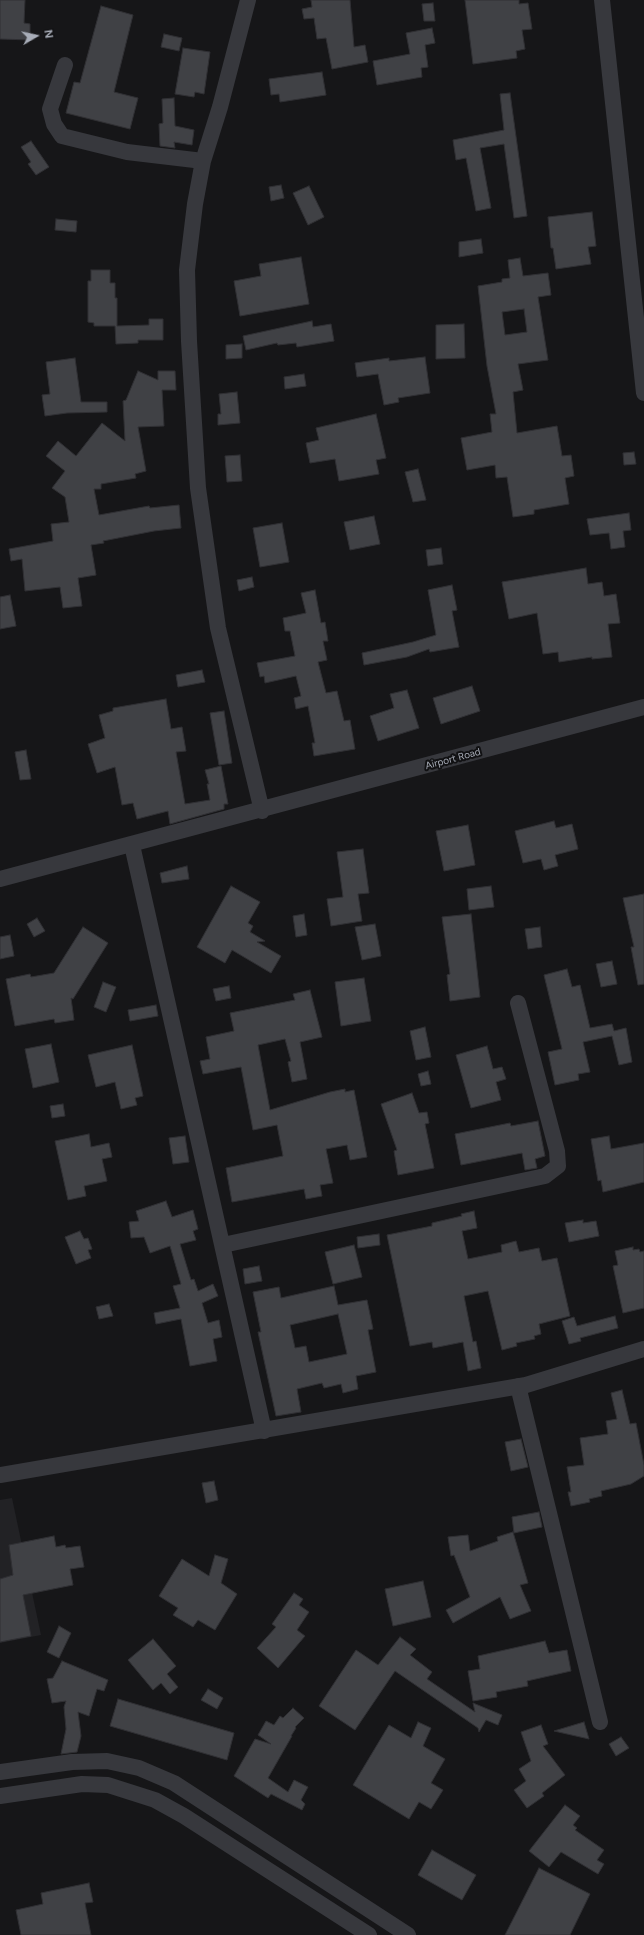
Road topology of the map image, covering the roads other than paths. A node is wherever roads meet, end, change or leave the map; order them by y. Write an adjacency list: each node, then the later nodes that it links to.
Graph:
1 (248, 0): 4 (street)
2 (602, 0): 5 (street)
3 (65, 65): 4 (street)
4 (203, 161): 7 (street)
5 (643, 387)
6 (644, 707): 7 (street, Airport Road)
7 (262, 811): 8 (street, Airport Road)
8 (132, 845): 9 (street, Airport Road); 11 (street)
9 (0, 879)
10 (518, 1003): 11 (street)
11 (223, 1245): 14 (street)
12 (644, 1349): 13 (street)
13 (518, 1386): 14 (street); 16 (street)
14 (264, 1431): 15 (street)
15 (0, 1474)
16 (600, 1722)
17 (0, 1772): 20 (street)
18 (0, 1796): 19 (street)
19 (368, 1935)
20 (408, 1935)

